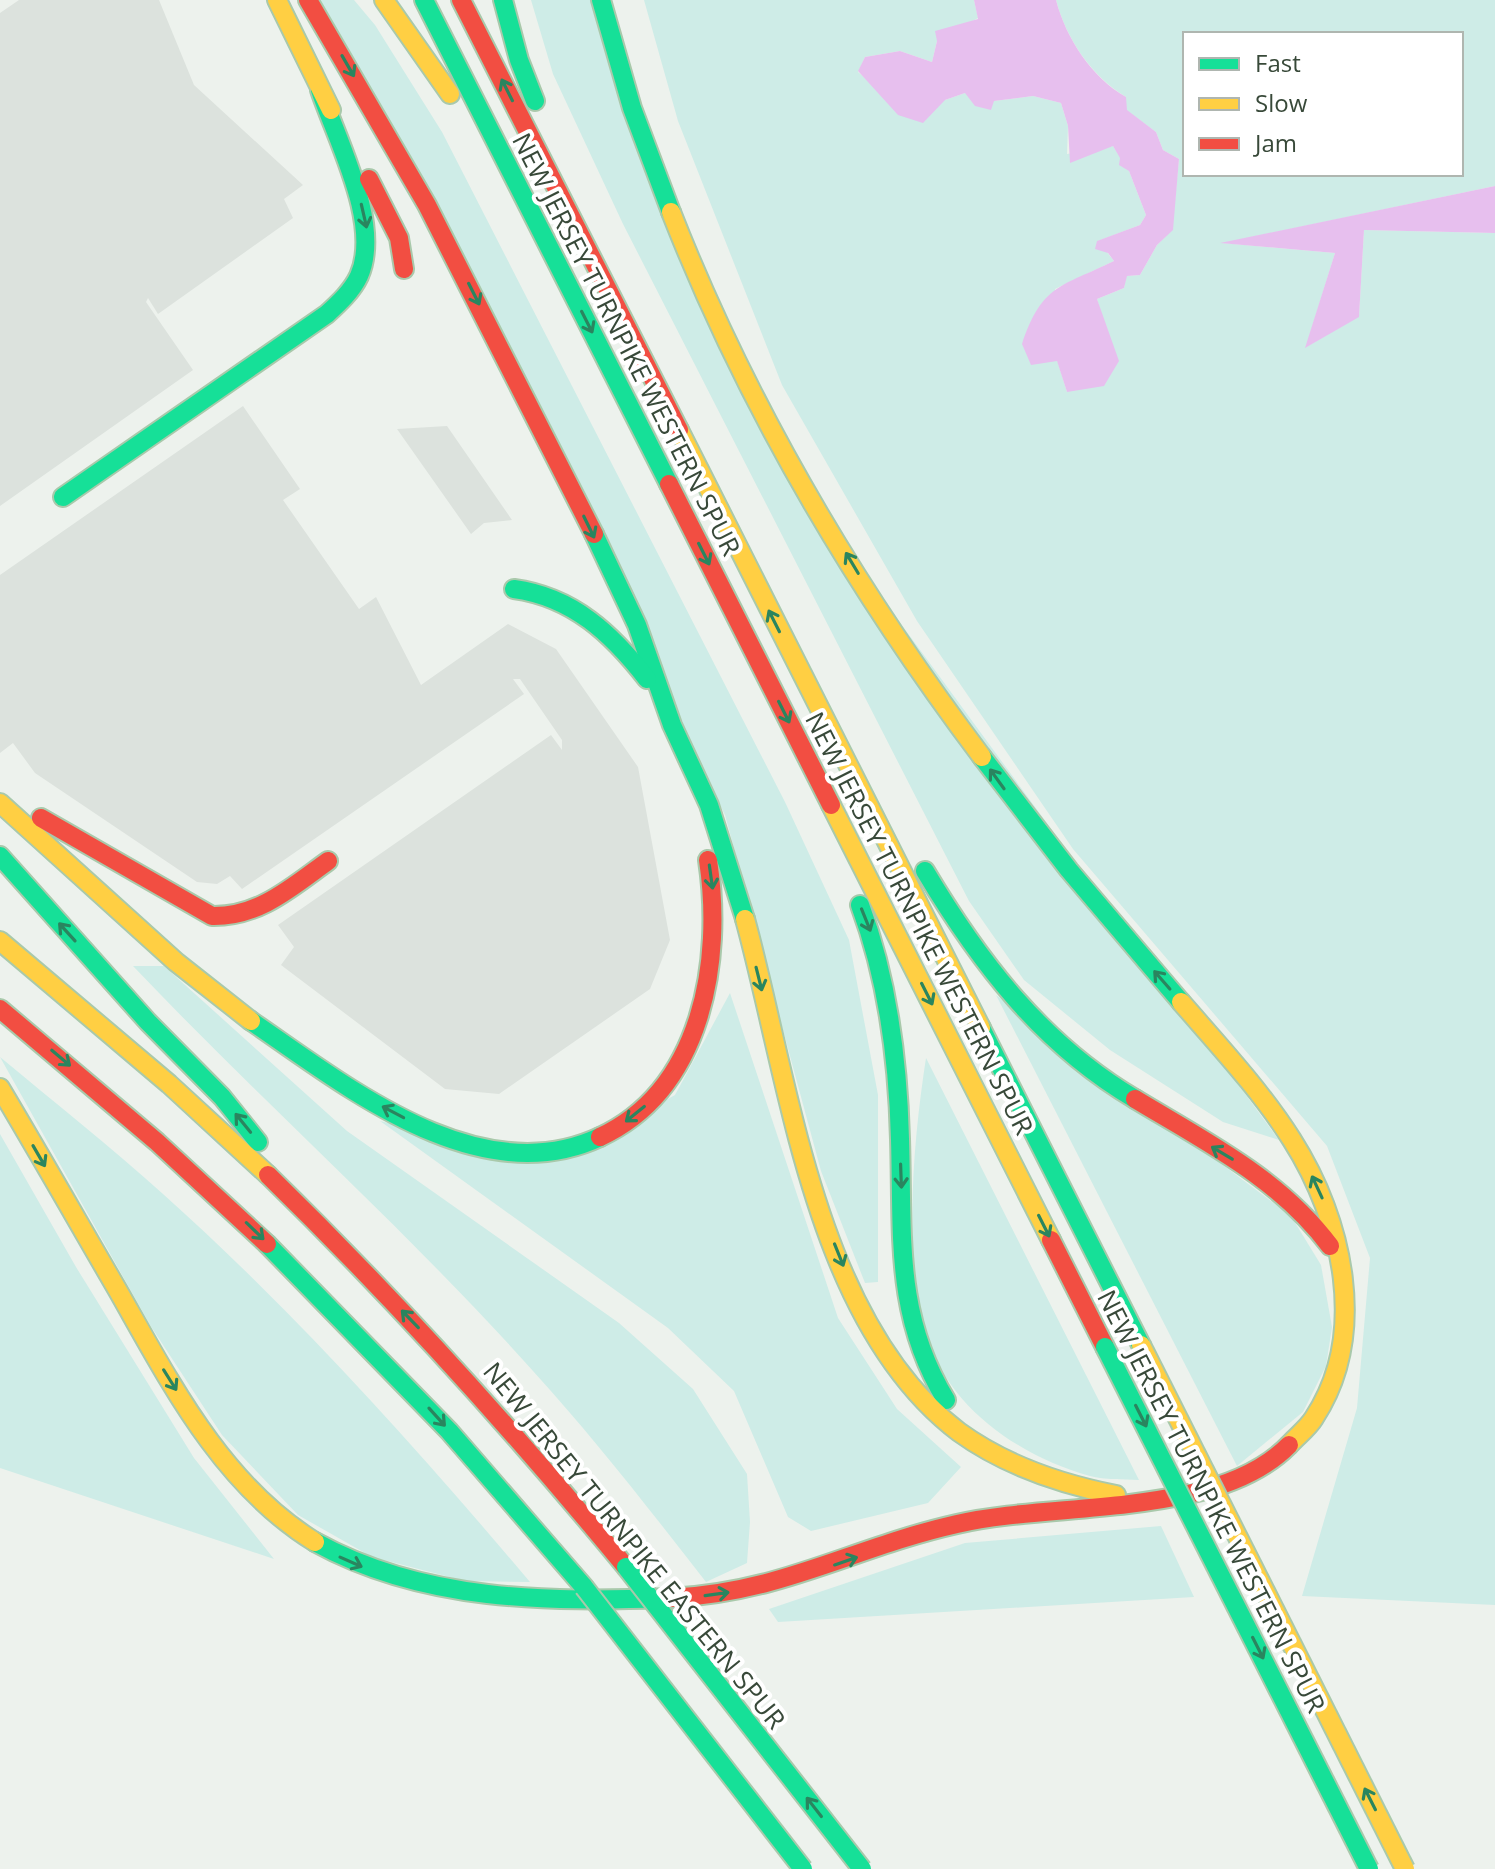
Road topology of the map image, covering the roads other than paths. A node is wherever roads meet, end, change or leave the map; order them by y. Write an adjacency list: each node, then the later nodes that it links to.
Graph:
1 (277, 0): 8 (highway)
2 (308, 0): 17 (highway, one-way to 17)
3 (384, 0): 11 (highway)
4 (424, 0): 11 (highway, NEW JERSEY TURNPIKE WESTERN SPUR)
5 (461, 0): 13 (highway, NEW JERSEY TURNPIKE WESTERN SPUR, one-way to 5)
6 (503, 0): 9 (highway)
7 (601, 0): 29 (highway, one-way to 7)
8 (320, 90): 12 (highway); 14 (highway, one-way to 14)
9 (546, 122)
10 (585, 200): 13 (highway)
11 (551, 252): 16 (highway, NEW JERSEY TURNPIKE WESTERN SPUR, one-way to 16)
12 (404, 269)
13 (630, 335): 18 (highway, NEW JERSEY TURNPIKE WESTERN SPUR, one-way to 13)
14 (63, 497)
15 (514, 589): 17 (highway)
16 (737, 618): 24 (highway); 35 (highway, NEW JERSEY TURNPIKE WESTERN SPUR, one-way to 35, bridge)
17 (662, 700): 19 (highway)
18 (821, 715): 29 (highway, one-way to 18); 36 (highway, NEW JERSEY TURNPIKE WESTERN SPUR, one-way to 18, bridge)
19 (681, 746): 21 (highway, one-way to 21); 31 (highway, one-way to 31)
20 (0, 791): 23 (highway)
21 (0, 803)
22 (0, 856): 30 (highway, one-way to 22)
23 (328, 861)
24 (839, 864)
25 (852, 890): 31 (highway, one-way to 31)
26 (0, 941): 30 (highway, NEW JERSEY TURNPIKE EASTERN SPUR)
27 (0, 1009): 33 (highway, one-way to 33, bridge)
28 (0, 1088): 32 (highway, one-way to 32)
29 (1338, 1262): 32 (highway)
30 (363, 1270): 34 (highway, NEW JERSEY TURNPIKE EASTERN SPUR, one-way to 30, bridge)
31 (988, 1450): 32 (highway)
32 (1163, 1498)
33 (803, 1869)
34 (862, 1869)
35 (1369, 1869)
36 (1405, 1869)

